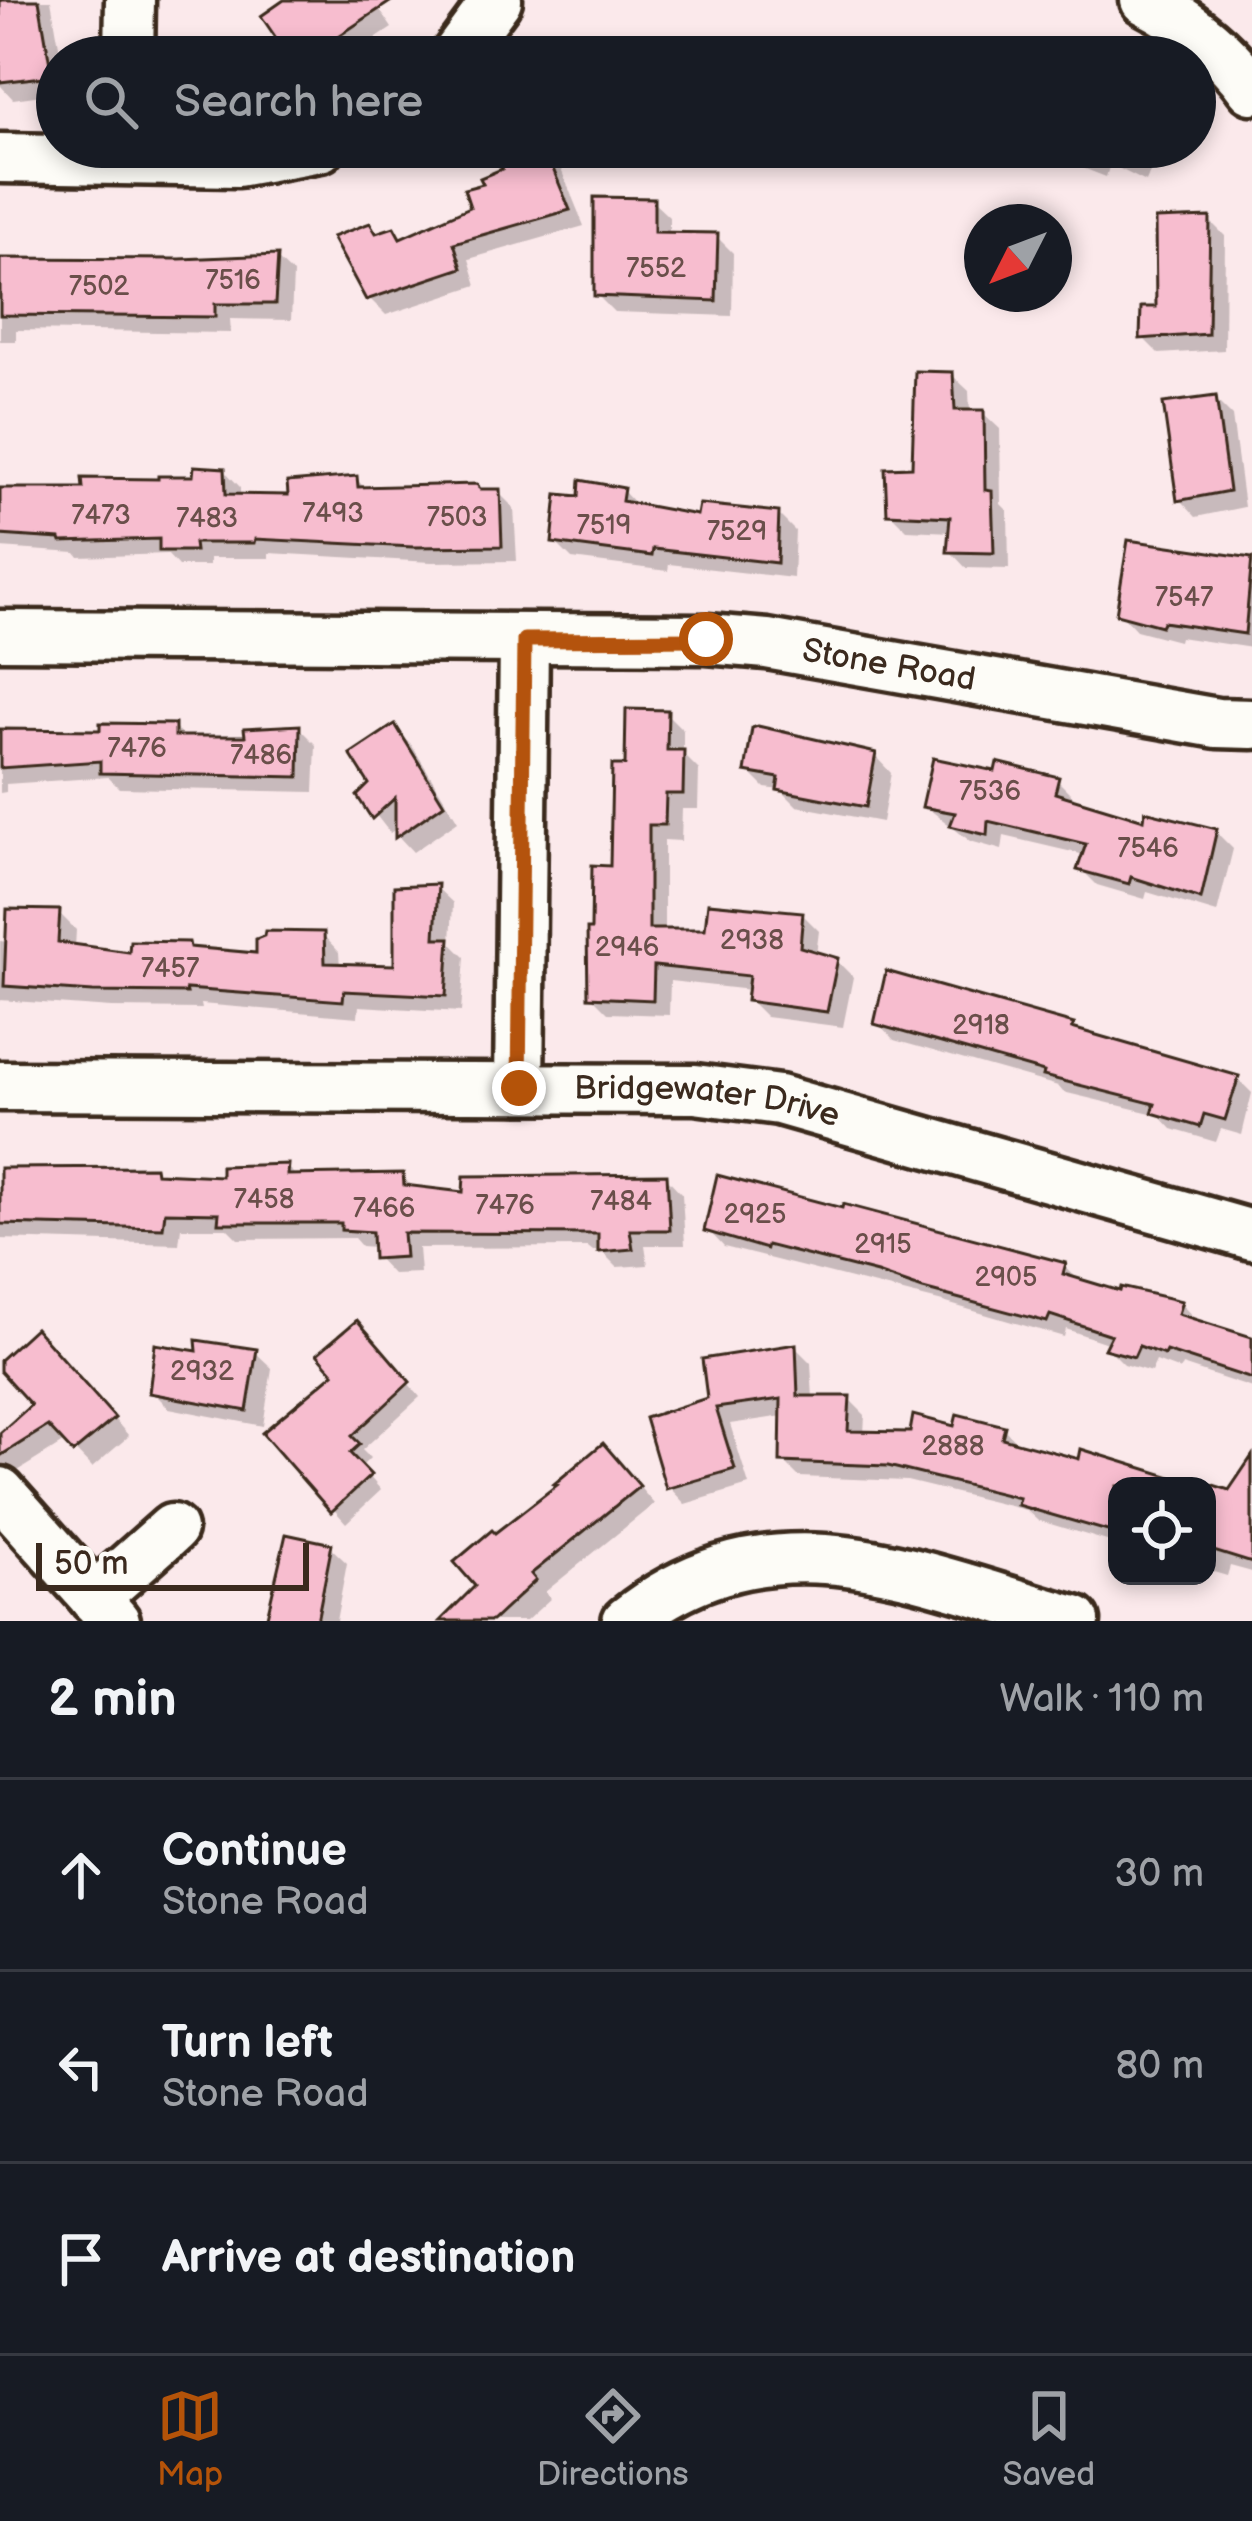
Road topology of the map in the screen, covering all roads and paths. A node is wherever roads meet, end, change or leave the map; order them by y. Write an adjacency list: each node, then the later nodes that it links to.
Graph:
1 (130, 0): 4 (street)
2 (497, 0): 5 (street)
3 (1145, 0): 6 (street)
4 (129, 36)
5 (470, 36)
6 (1200, 36)
7 (1216, 49): 8 (street)
8 (1252, 89)
9 (36, 157): 10 (street)
10 (0, 158)
11 (0, 635): 12 (street, Stone Road)
12 (524, 640): 13 (street, Stone Road); 15 (street)
13 (1252, 724)
14 (0, 1086): 15 (street, Bridgewater Drive)
15 (519, 1088): 16 (street, Bridgewater Drive)
16 (1252, 1235)
17 (0, 1492): 19 (street)
18 (172, 1528): 19 (street)
19 (105, 1610)
20 (627, 1621): 21 (street)
21 (1075, 1621)

